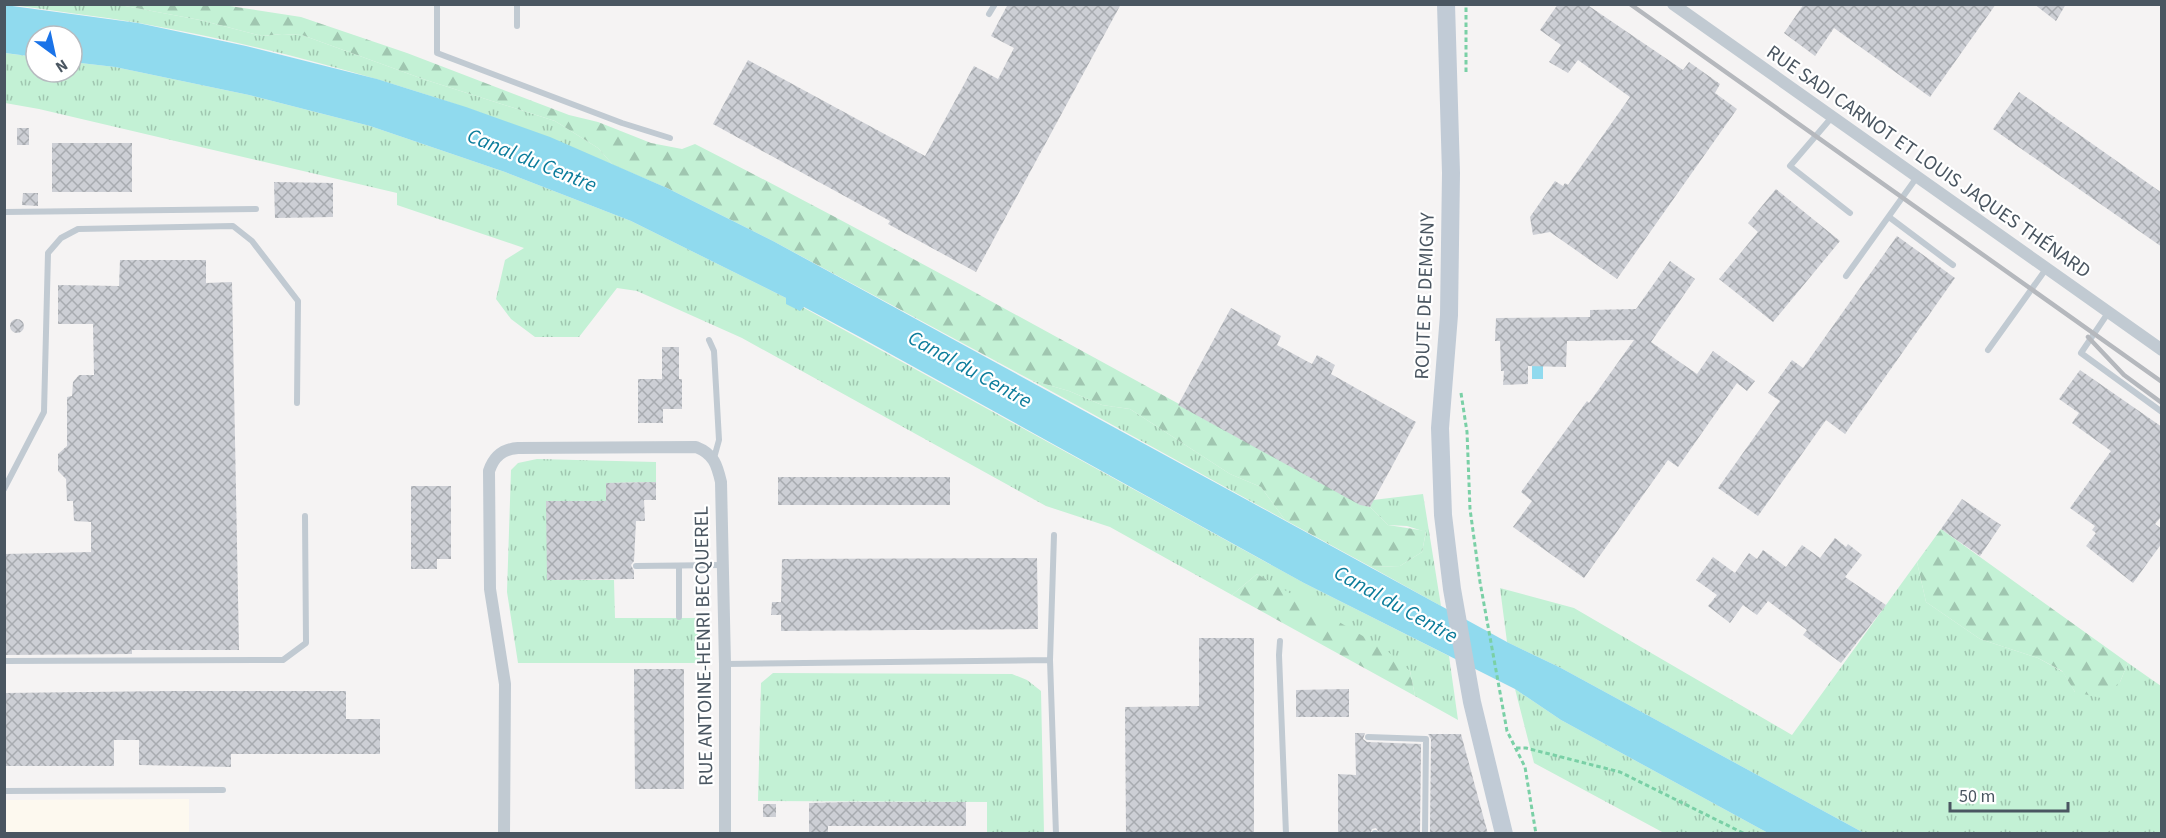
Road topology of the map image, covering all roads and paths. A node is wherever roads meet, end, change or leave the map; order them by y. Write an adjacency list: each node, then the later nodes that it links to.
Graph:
1 (437, 4): 9 (lane)
2 (517, 4): 7 (lane)
3 (994, 4): 6 (lane)
4 (1446, 4): 46 (main road, ROUTE DE DEMIGNY)
5 (1673, 4): 8 (street, RUE SADI CARNOT ET LOUIS JAQUES THÉNARD)
6 (989, 14)
7 (517, 26)
8 (1833, 117): 10 (street, RUE SADI CARNOT ET LOUIS JAQUES THÉNARD); 13 (lane)
9 (670, 138)
10 (1918, 177): 14 (lane); 16 (street, RUE SADI CARNOT ET LOUIS JAQUES THÉNARD)
11 (256, 209): 12 (lane)
12 (4, 212)
13 (1850, 213)
14 (1889, 217): 15 (lane); 17 (lane)
15 (1953, 266)
16 (2047, 268): 18 (street, RUE SADI CARNOT ET LOUIS JAQUES THÉNARD); 20 (lane)
17 (1846, 276)
18 (2109, 312): 21 (street, RUE SADI CARNOT ET LOUIS JAQUES THÉNARD); 23 (lane)
19 (709, 340): 24 (lane, RUE ANTOINE-HENRI BECQUEREL)
20 (1988, 350)
21 (2162, 350)
22 (297, 403): 25 (lane)
23 (2162, 412)
24 (713, 458): 28 (street, RUE ANTOINE-HENRI BECQUEREL); 41 (street)
25 (4, 489)
26 (305, 516): 35 (lane)
27 (1054, 535): 34 (lane)
28 (722, 565): 30 (lane); 36 (street, RUE ANTOINE-HENRI BECQUEREL)
29 (636, 566): 30 (lane)
30 (679, 566): 32 (lane)
31 (1484, 606): 38 (path)
32 (679, 618)
33 (1280, 641): 44 (lane)
34 (1050, 660): 36 (lane); 43 (lane)
35 (4, 661)
36 (725, 664): 42 (street, RUE ANTOINE-HENRI BECQUEREL)
37 (1368, 737): 45 (lane)
38 (1516, 748): 47 (path); 48 (path)
39 (224, 790): 40 (lane)
40 (4, 791)
41 (504, 834)
42 (725, 834)
43 (1056, 834)
44 (1286, 834)
45 (1425, 834)
46 (1504, 834)
47 (1536, 834)
48 (1745, 834)

